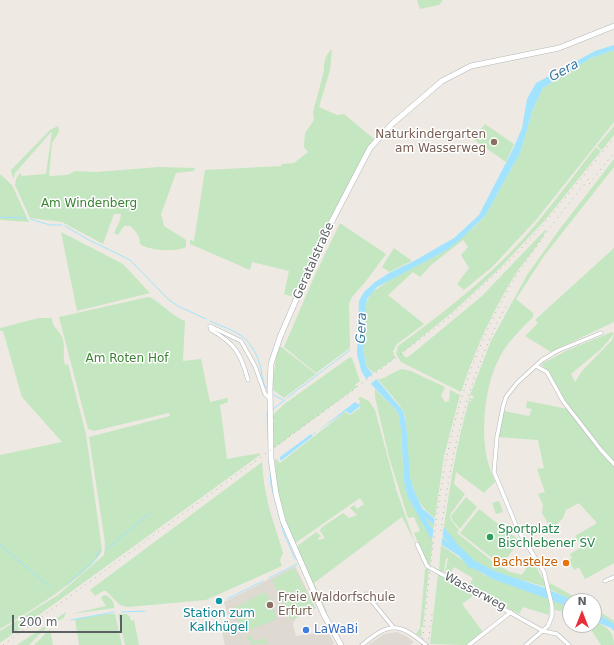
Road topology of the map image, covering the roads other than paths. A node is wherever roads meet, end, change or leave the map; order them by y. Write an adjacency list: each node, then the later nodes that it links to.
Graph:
1 (614, 26): 5 (street, Geratalstraße)
2 (601, 333): 3 (street)
3 (536, 366): 6 (street); 13 (street)
4 (248, 380): 5 (street)
5 (270, 399): 14 (street, Geratalstraße)
6 (614, 464)
7 (416, 544): 11 (street, Wasserweg)
8 (614, 577): 9 (street)
9 (606, 580)
10 (366, 594): 12 (street)
11 (511, 612): 13 (street, Wasserweg); 17 (street)
12 (393, 627): 15 (street); 16 (street)
13 (543, 631): 18 (street); 19 (street, Wasserweg)
14 (341, 645)
15 (362, 645)
16 (426, 645)
17 (469, 645)
18 (526, 645)
19 (569, 645)

